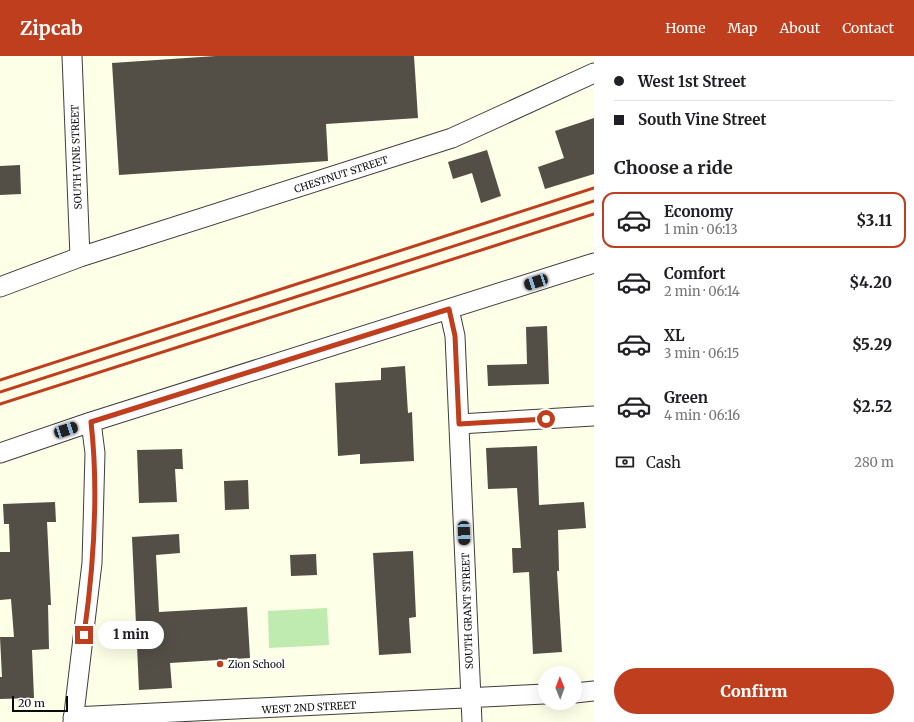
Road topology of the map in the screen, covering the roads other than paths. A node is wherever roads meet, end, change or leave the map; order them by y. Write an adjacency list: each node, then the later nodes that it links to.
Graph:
1 (72, 56): 3 (street, SOUTH VINE STREET)
2 (594, 73): 3 (street, CHESTNUT STREET)
3 (80, 257): 5 (street, CHESTNUT STREET)
4 (594, 263): 6 (street)
5 (0, 287)
6 (449, 309): 8 (street); 9 (street, SOUTH GRANT STREET)
7 (594, 416): 9 (street)
8 (91, 422): 10 (street); 15 (street)
9 (459, 424): 14 (street, SOUTH GRANT STREET)
10 (0, 453)
11 (582, 692): 12 (street)
12 (594, 692)
13 (538, 694): 14 (street, WEST 2ND STREET)
14 (470, 698): 15 (street, WEST 2ND STREET); 16 (street, SOUTH GRANT STREET)
15 (73, 720)
16 (472, 722)

